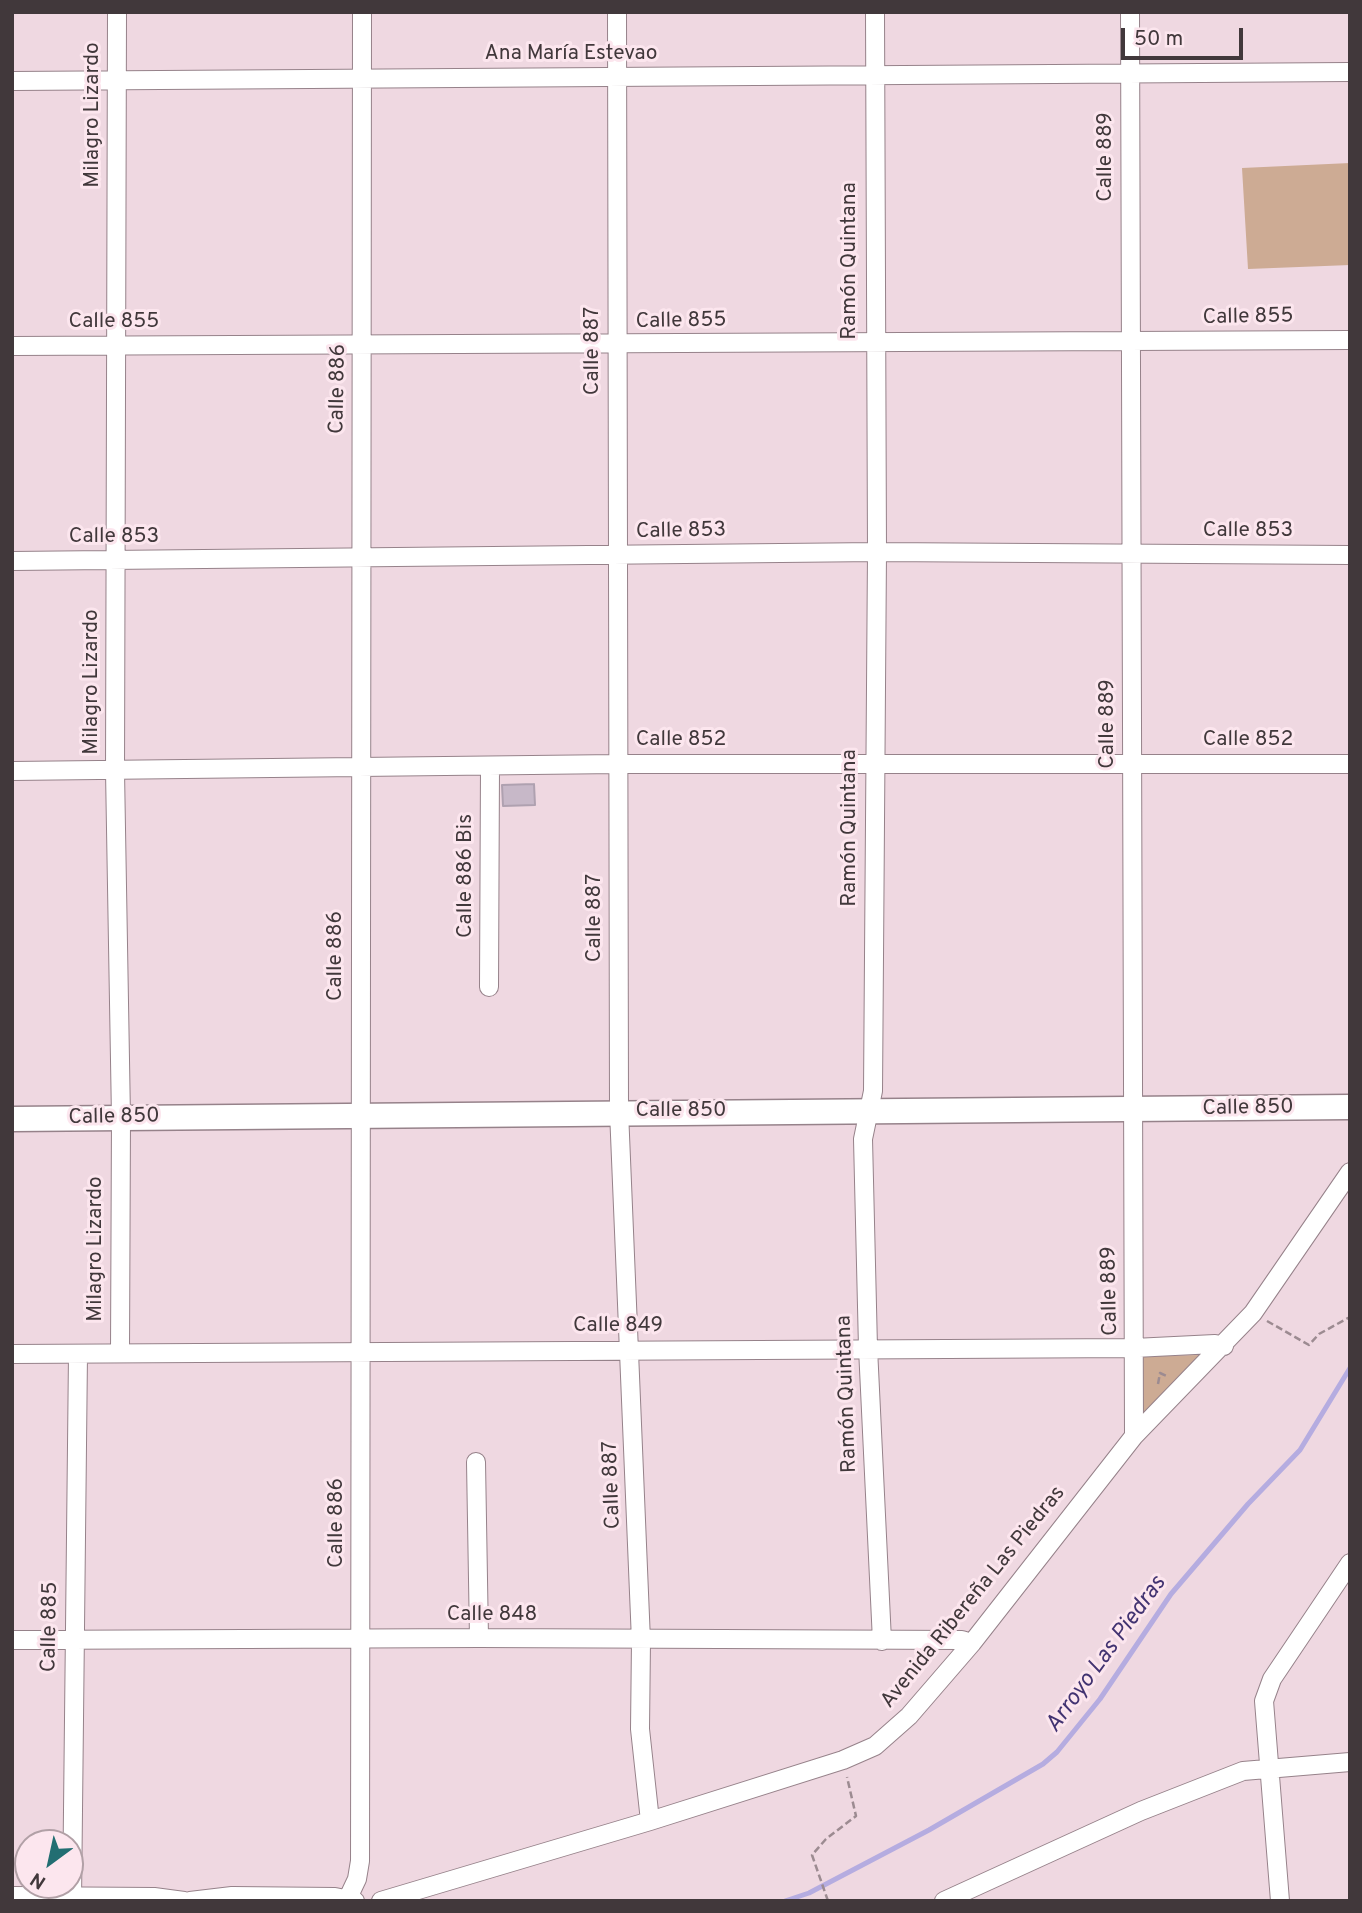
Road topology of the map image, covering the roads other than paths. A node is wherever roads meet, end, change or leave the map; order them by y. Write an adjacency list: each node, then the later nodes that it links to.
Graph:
1 (117, 12): 10 (street, Milagro Lizardo)
2 (362, 12): 8 (street, Calle 886)
3 (617, 12): 11 (street, Calle 887)
4 (875, 12): 9 (street, Ramón Quintana)
5 (1130, 12): 7 (street, Calle 889)
6 (1350, 72): 7 (street, Ana María Estevao)
7 (1129, 75): 9 (street, Ana María Estevao); 15 (street, Calle 889)
8 (362, 78): 10 (street, Ana María Estevao); 11 (street, Ana María Estevao); 16 (street, Calle 886)
9 (873, 78): 11 (street, Ana María Estevao); 14 (street, Ramón Quintana)
10 (117, 79): 12 (street, Ana María Estevao); 19 (street, Milagro Lizardo)
11 (617, 79): 17 (street, Calle 887)
12 (12, 81)
13 (1350, 340): 15 (street, Calle 855)
14 (874, 342): 15 (street, Calle 855); 17 (street, Calle 855); 20 (street, Ramón Quintana)
15 (1131, 342): 21 (street, Calle 889)
16 (362, 344): 17 (street, Calle 855); 19 (street, Calle 855); 24 (street, Calle 886)
17 (617, 345): 23 (street, Calle 887)
18 (12, 346): 19 (street, Calle 855)
19 (117, 346): 25 (street, Milagro Lizardo)
20 (877, 551): 21 (street, Calle 853); 23 (street, Calle 853); 28 (street, Ramón Quintana)
21 (1133, 554): 22 (street, Calle 853); 29 (street, Calle 889)
22 (1350, 555)
23 (618, 556): 24 (street, Calle 853); 27 (street, Calle 887)
24 (359, 559): 25 (street, Calle 853); 31 (street, Calle 886)
25 (117, 560): 26 (street, Calle 853); 34 (street, Milagro Lizardo)
26 (12, 561)
27 (618, 764): 28 (street, Calle 852); 32 (street, Calle 852); 37 (street, Calle 887)
28 (874, 764): 29 (street, Calle 852); 39 (street, Ramón Quintana)
29 (1131, 764): 30 (street, Calle 852); 38 (street, Calle 889)
30 (1350, 764)
31 (359, 766): 32 (street, Calle 852); 34 (street, Calle 852); 40 (street, Calle 886)
32 (490, 766): 35 (street, Calle 886 Bis)
33 (12, 771): 34 (street, Calle 852)
34 (115, 771): 41 (street, Milagro Lizardo)
35 (489, 987)
36 (1350, 1107): 38 (main road, Calle 850)
37 (619, 1111): 39 (main road, Calle 850); 40 (main road, Calle 850); 47 (street, Calle 887)
38 (1133, 1111): 39 (main road, Calle 850); 46 (street, Calle 889)
39 (869, 1113): 45 (street, Ramón Quintana)
40 (360, 1115): 41 (main road, Calle 850); 48 (street, Calle 886)
41 (121, 1118): 42 (main road, Calle 850); 49 (street, Milagro Lizardo)
42 (12, 1119)
43 (1350, 1172): 44 (street, Avenida Ribereña Las Piedras)
44 (1224, 1346): 46 (street, Calle 849); 52 (street, Avenida Ribereña Las Piedras)
45 (868, 1348): 46 (street, Calle 849); 47 (street, Calle 849); 60 (street, Ramón Quintana)
46 (1134, 1348): 52 (street, Calle 889)
47 (631, 1349): 48 (street, Calle 849); 59 (street, Calle 887)
48 (361, 1351): 49 (street, Calle 849); 58 (street, Calle 886)
49 (120, 1352): 51 (street, Calle 849)
50 (12, 1354): 51 (street, Calle 849)
51 (78, 1354): 57 (street, Calle 885)
52 (1134, 1436): 61 (street, Avenida Ribereña Las Piedras)
53 (476, 1462): 55 (street)
54 (1347, 1572): 63 (street)
55 (479, 1638): 58 (street, Calle 848); 59 (street, Calle 848)
56 (12, 1640): 57 (street, Calle 848)
57 (74, 1640): 58 (street, Calle 848); 65 (street, Calle 885)
58 (361, 1641): 67 (street, Calle 886)
59 (641, 1641): 60 (street, Calle 848); 64 (street, Calle 887)
60 (882, 1641): 61 (street, Calle 848)
61 (972, 1643): 64 (street, Avenida Ribereña Las Piedras)
62 (1350, 1762): 63 (street)
63 (1269, 1767): 71 (street); 72 (street)
64 (650, 1821): 70 (street, Avenida Ribereña Las Piedras)
65 (73, 1829)
66 (84, 1898): 68 (street)
67 (351, 1899): 69 (street)
68 (184, 1901)
69 (190, 1901)
70 (381, 1901)
71 (944, 1901)
72 (1280, 1901)

